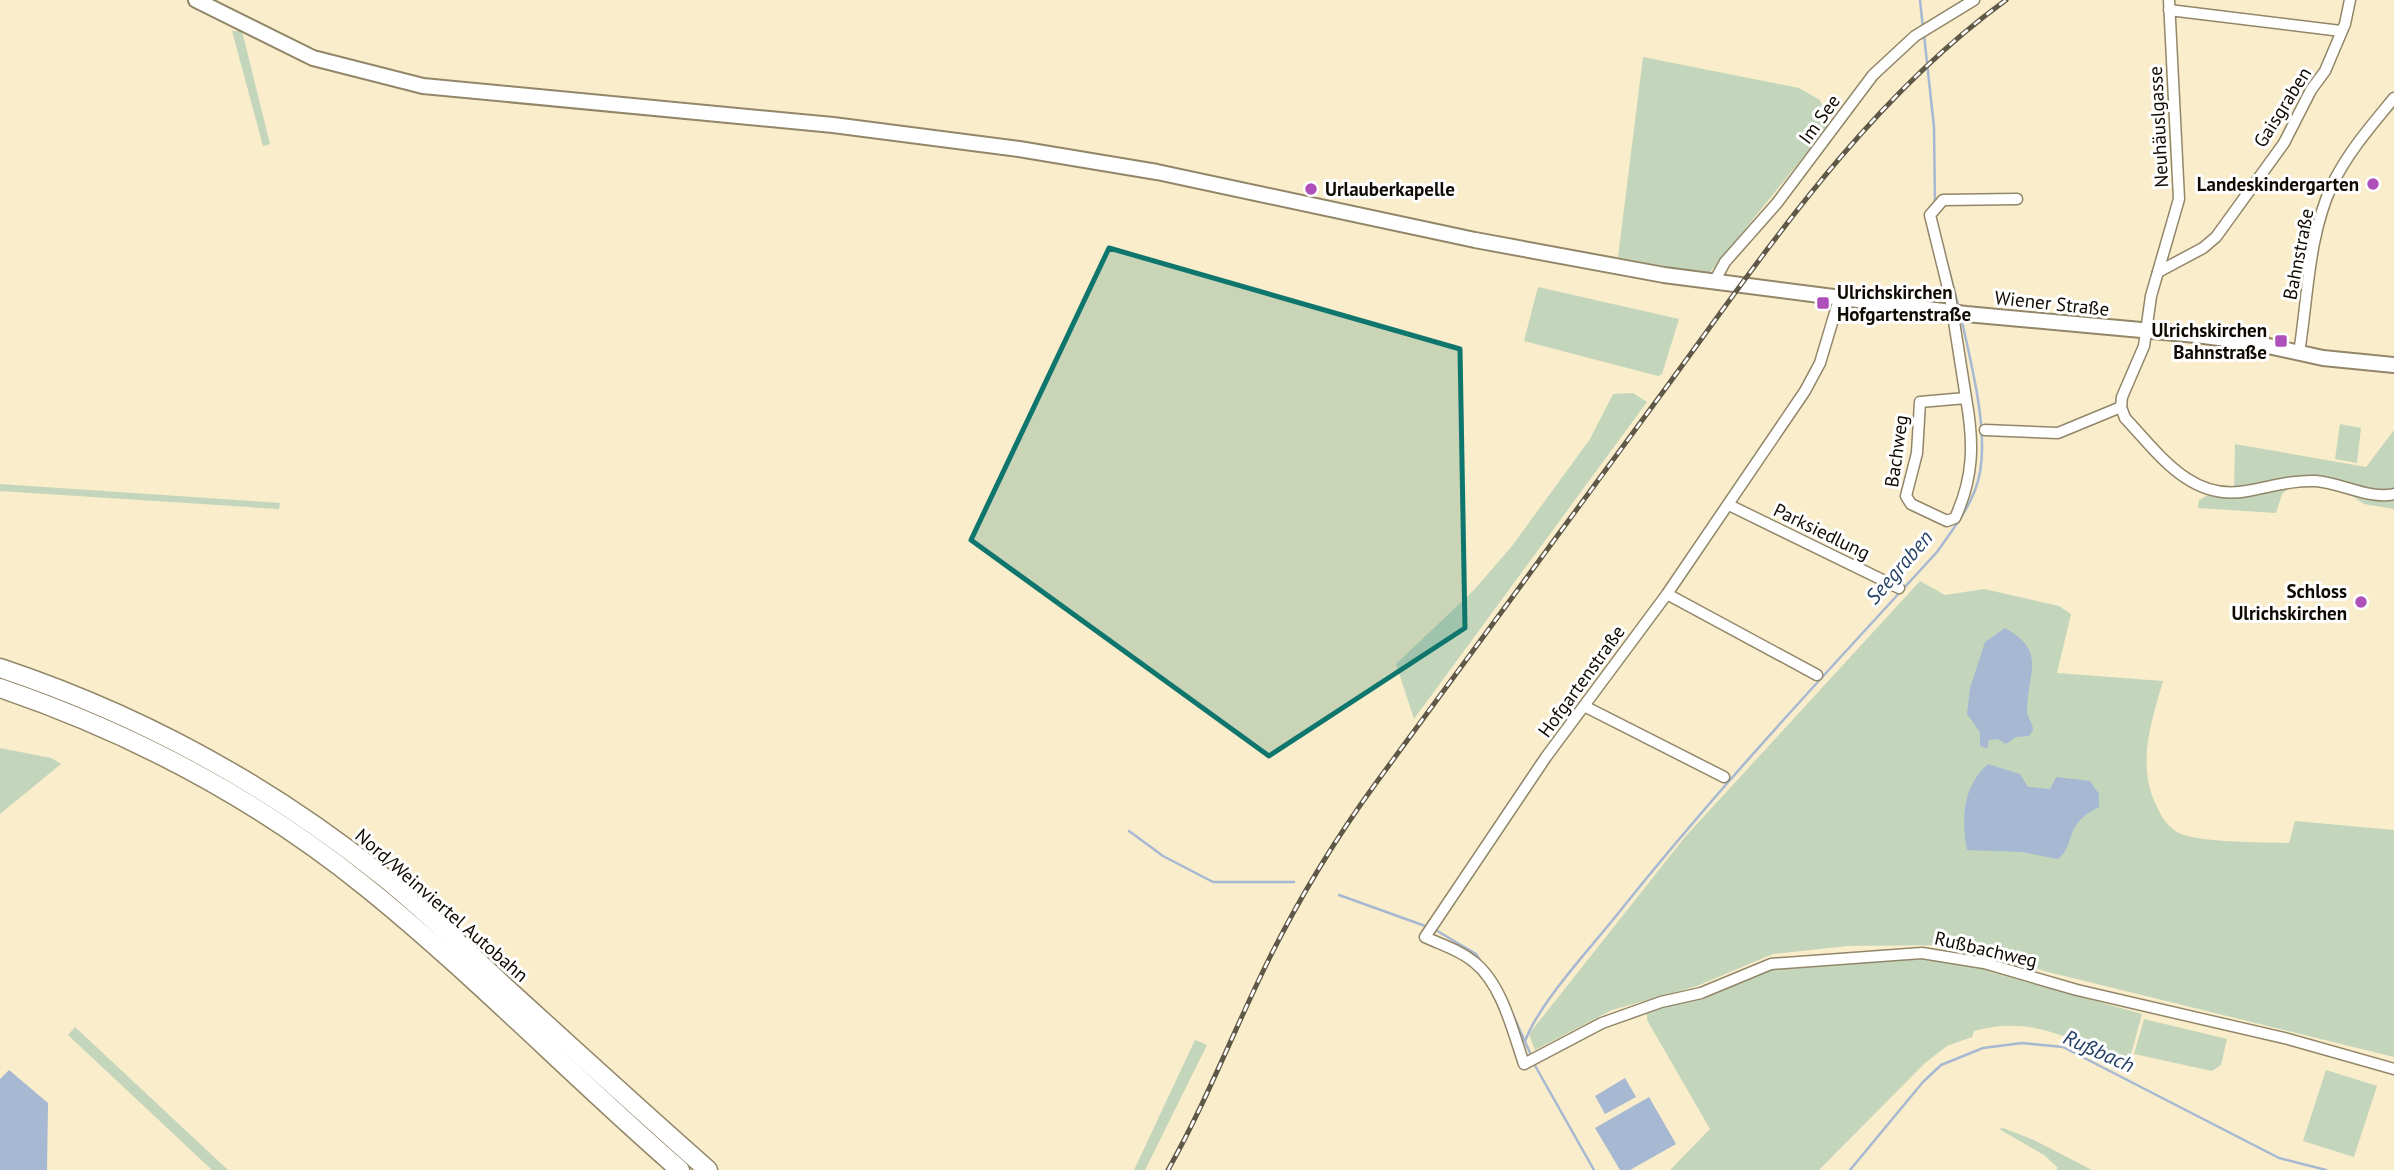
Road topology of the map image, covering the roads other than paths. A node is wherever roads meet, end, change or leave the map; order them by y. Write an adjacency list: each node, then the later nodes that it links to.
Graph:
1 (196, 0): 9 (street, Wiener Straße)
2 (1974, 0): 9 (street, Im See)
3 (2350, 0): 5 (street, Gaisgraben)
4 (2169, 5): 5 (street); 8 (street, Neuhäuslgasse)
5 (2341, 31): 8 (street, Gaisgraben)
6 (2394, 98): 13 (street, Bahnstraße)
7 (2017, 199): 11 (street, Bachweg)
8 (2158, 272): 12 (street, Neuhäuslgasse)
9 (1713, 282): 10 (street, Wiener Straße)
10 (1840, 296): 11 (street, Wiener Straße); 19 (street, Hofgartenstraße)
11 (1959, 313): 12 (street, Wiener Straße); 15 (street, Bachweg)
12 (2146, 332): 13 (street, Wiener Straße); 16 (street, Neuhäuslgasse)
13 (2299, 353): 14 (street, Wiener Straße)
14 (2394, 365)
15 (1966, 398): 15 (street, Bachweg)
16 (2121, 407): 17 (street); 18 (street)
17 (1984, 430)
18 (2394, 494)
19 (1729, 505): 20 (street, Parksiedlung); 21 (street, Hofgartenstraße)
20 (1899, 588)
21 (1667, 594): 23 (street); 25 (street, Hofgartenstraße)
22 (0, 668): 30 (highway, Nord/Weinviertel Autobahn)
23 (1817, 675)
24 (0, 688): 29 (highway, Nord/Weinviertel Autobahn)
25 (1584, 706): 26 (street); 27 (street, Hofgartenstraße)
26 (1724, 777)
27 (1531, 1060): 28 (street, Rußbachweg)
28 (2394, 1069)
29 (680, 1170)
30 (708, 1170)

